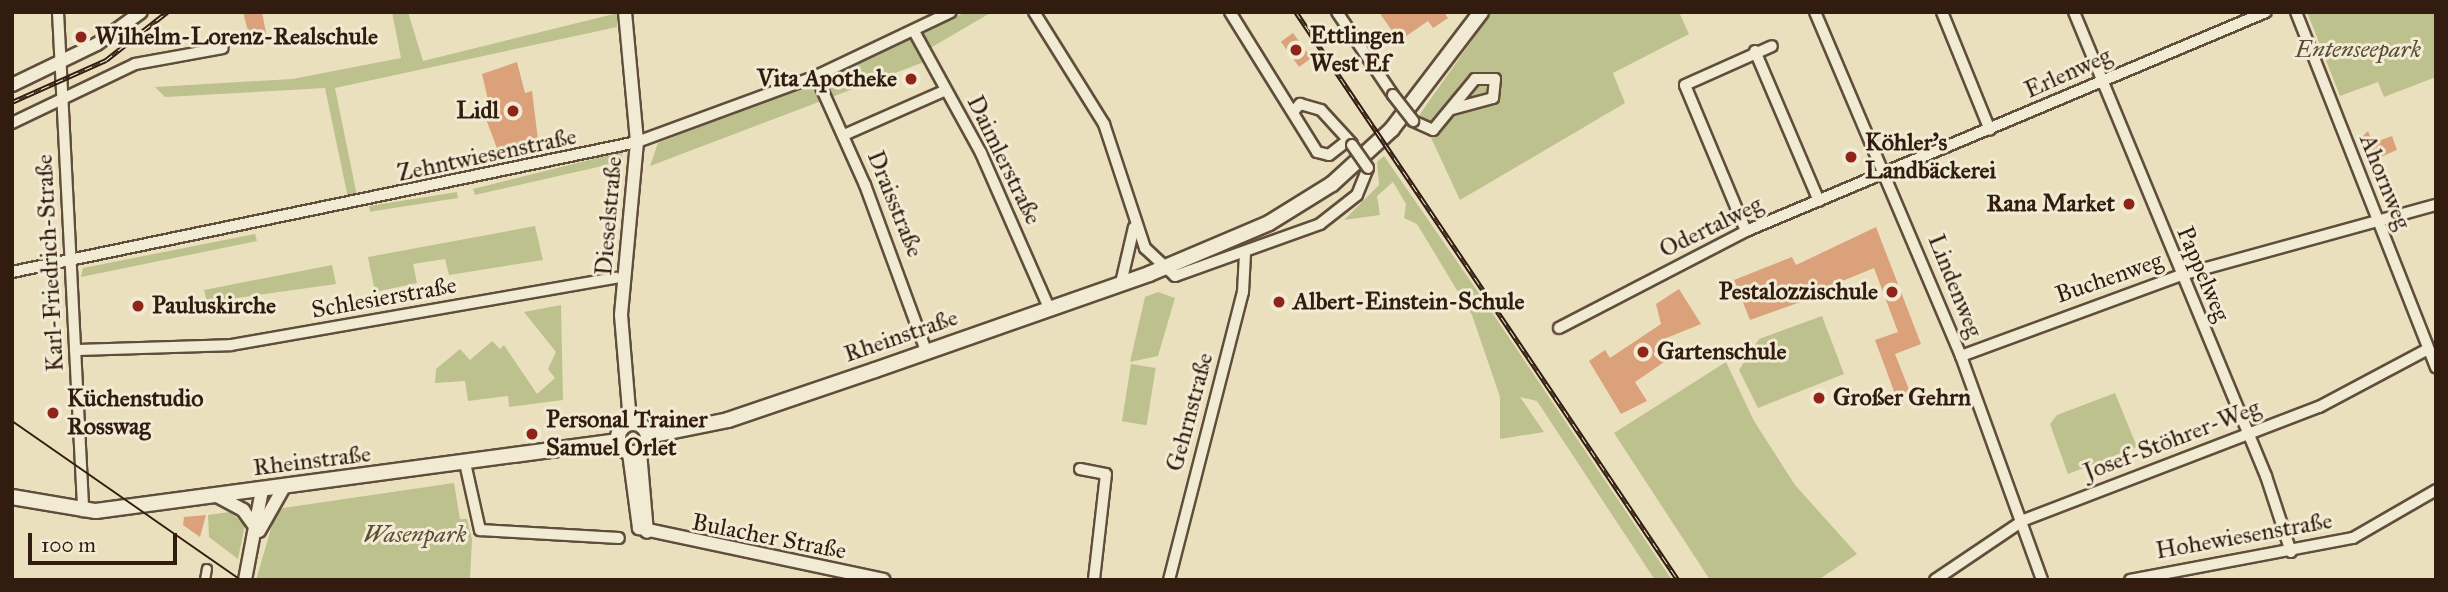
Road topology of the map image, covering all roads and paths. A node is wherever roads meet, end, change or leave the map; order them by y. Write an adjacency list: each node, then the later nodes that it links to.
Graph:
1 (58, 12): 18 (street, Karl-Friedrich-Straße)
2 (141, 12): 18 (street)
3 (625, 12): 29 (street, Dieselstraße)
4 (951, 12): 14 (street, Zehntwiesenstraße)
5 (1034, 12): 35 (street)
6 (1230, 12): 25 (street)
7 (1337, 12): 24 (street, bridge)
8 (1481, 12): 39 (main road, Rheinstraße)
9 (1815, 12): 31 (street, Lindenweg)
10 (1942, 12): 27 (street)
11 (2074, 12): 20 (street, Pappelweg)
12 (2266, 12): 20 (street, Erlenweg)
13 (2296, 12): 34 (street, Ahornweg)
14 (915, 33): 19 (street, Zehntwiesenstraße); 22 (street, Daimlerstraße)
15 (1772, 46): 17 (street)
16 (223, 48): 23 (street)
17 (1755, 51): 32 (street); 36 (street)
18 (62, 63): 21 (street); 23 (street, Karl-Friedrich-Straße)
19 (816, 76): 28 (street, Draisstraße); 29 (street, Zehntwiesenstraße)
20 (2101, 82): 27 (street, Erlenweg); 41 (street, Pappelweg)
21 (12, 85)
22 (947, 90): 28 (street); 44 (street, Daimlerstraße)
23 (63, 102): 26 (street); 38 (street, Karl-Friedrich-Straße)
24 (1452, 108)
25 (1293, 112): 30 (street, Rheinstraße); 30 (street)
26 (12, 123)
27 (1990, 130): 31 (street, Erlenweg)
28 (844, 135): 48 (street, Draisstraße)
29 (637, 142): 38 (street, Zehntwiesenstraße); 51 (street, Dieselstraße)
30 (1350, 143): 37 (street, Rheinstraße, bridge)
31 (1886, 172): 32 (street, Odertalweg); 49 (street, Lindenweg)
32 (1819, 201): 36 (street, Odertalweg)
33 (2436, 205): 34 (street, Buchenweg)
34 (2377, 217): 41 (street, Buchenweg); 46 (street, Ahornweg)
35 (1134, 227): 39 (street); 43 (street)
36 (1746, 231): 45 (street, Odertalweg)
37 (1245, 255): 39 (street, Rheinstraße); 74 (street, Gehrnstraße)
38 (71, 262): 40 (street, Zehntwiesenstraße); 47 (street, Karl-Friedrich-Straße)
39 (1166, 267): 43 (main road, Rheinstraße)
40 (12, 272)
41 (2180, 275): 49 (street, Buchenweg); 52 (street, Pappelweg)
42 (616, 278): 47 (street, Schlesierstraße)
43 (1121, 283): 44 (main road, Rheinstraße)
44 (1049, 308): 48 (main road, Rheinstraße)
45 (1559, 328)
46 (2428, 349): 50 (street, Ahornweg); 52 (street, Josef-Stöhrer-Weg)
47 (75, 350): 63 (street, Karl-Friedrich-Straße)
48 (926, 351): 53 (main road, Rheinstraße)
49 (1961, 356): 64 (street, Lindenweg)
50 (2436, 367)
51 (630, 423): 53 (main road); 54 (main road)
52 (2249, 434): 64 (street, Josef-Stöhrer-Weg); 68 (street, Pappelweg)
53 (649, 436): 55 (main road)
54 (618, 441): 55 (main road); 56 (main road, Rheinstraße)
55 (635, 452): 72 (street, Bulacher Straße)
56 (465, 463): 58 (main road, Rheinstraße); 66 (street)
57 (1080, 469): 73 (street)
58 (284, 487): 59 (main road, Rheinstraße); 67 (street)
59 (262, 490): 61 (main road, Rheinstraße); 65 (street)
60 (2436, 490): 68 (street, Hohewiesenstraße)
61 (217, 496): 63 (main road, Rheinstraße); 65 (street)
62 (12, 497): 63 (main road, Rheinstraße)
63 (83, 511)
64 (2024, 520): 75 (street, Josef-Stöhrer-Weg); 76 (street, Lindenweg)
65 (253, 524): 67 (street)
66 (619, 538)
67 (252, 547): 71 (street)
68 (2291, 552): 77 (street, Hohewiesenstraße)
69 (207, 569): 70 (street)
70 (205, 580)
71 (245, 580)
72 (884, 580)
73 (1094, 580)
74 (1169, 580)
75 (1935, 580)
76 (2042, 580)
77 (2130, 580)

